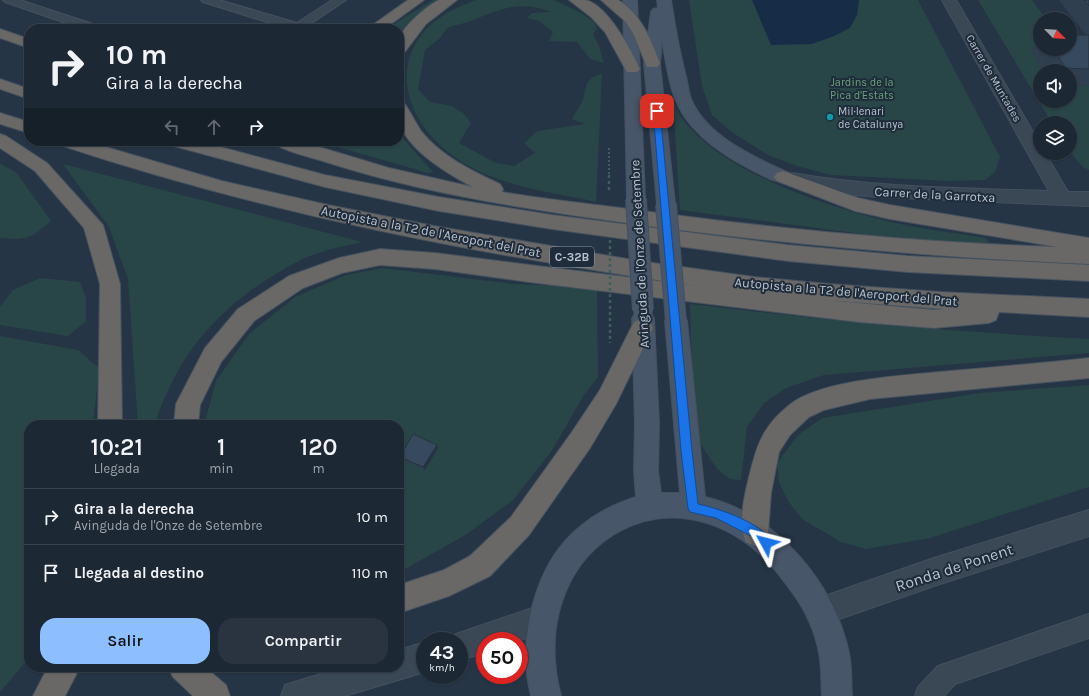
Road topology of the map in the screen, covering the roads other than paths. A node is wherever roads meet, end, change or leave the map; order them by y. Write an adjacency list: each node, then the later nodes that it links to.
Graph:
1 (9, 0): 13 (lane)
2 (207, 0): 14 (lane)
3 (418, 0): 16 (highway)
4 (450, 0): 19 (highway)
5 (576, 0): 21 (highway)
6 (608, 0): 12 (highway)
7 (630, 0): 12 (main road, Avinguda de l'Onze de Setembre)
8 (660, 0): 20 (main road, Avinguda de l'Onze de Setembre)
9 (664, 0): 31 (main road)
10 (949, 0): 32 (street, Carrer de Muntades)
11 (336, 2): 15 (lane)
12 (630, 16): 20 (highway); 21 (main road, Avinguda de l'Onze de Setembre)
13 (80, 24)
14 (284, 24)
15 (303, 24)
16 (382, 24)
17 (0, 33): 18 (highway)
18 (24, 42)
19 (404, 42)
20 (652, 64): 45 (main road, Avinguda de l'Onze de Setembre, bridge)
21 (632, 69): 40 (main road, Avinguda de l'Onze de Setembre, bridge)
22 (0, 84): 23 (highway)
23 (24, 92)
24 (0, 118): 26 (highway)
25 (404, 119): 34 (highway)
26 (24, 126)
27 (0, 140): 42 (highway)
28 (81, 146): 38 (highway, Autopista a la T2 de l'Aeroport del Prat / C-32B)
29 (195, 146): 37 (highway, C-32B)
30 (297, 146): 34 (highway)
31 (783, 177): 32 (street, Carrer de la Garrotxa); 35 (highway)
32 (1063, 198): 33 (street, Carrer de la Garrotxa)
33 (1089, 199)
34 (557, 206): 36 (highway)
35 (1089, 245)
36 (1089, 256)
37 (1089, 273)
38 (1020, 306): 39 (highway, Autopista a la T2 de l'Aeroport del Prat / C-32B); 43 (highway)
39 (1089, 308)
40 (643, 319): 44 (main road, Avinguda de l'Onze de Setembre); 48 (highway)
41 (1089, 368): 47 (highway)
42 (110, 420)
43 (186, 420)
44 (650, 507): 45 (main road); 50 (main road)
45 (694, 508): 47 (main road)
46 (1089, 523): 49 (street, Ronda de Ponent)
47 (755, 533): 49 (main road)
48 (404, 597)
49 (819, 612): 62 (main road)
50 (544, 618): 52 (street); 61 (main road)
51 (1089, 626): 63 (lane)
52 (468, 644)
53 (416, 660): 54 (street)
54 (404, 663)
55 (62, 672): 58 (highway)
56 (189, 672): 59 (highway)
57 (375, 672): 60 (street)
58 (48, 696)
59 (215, 696)
60 (296, 696)
61 (546, 696)
62 (837, 696)
63 (927, 696)

